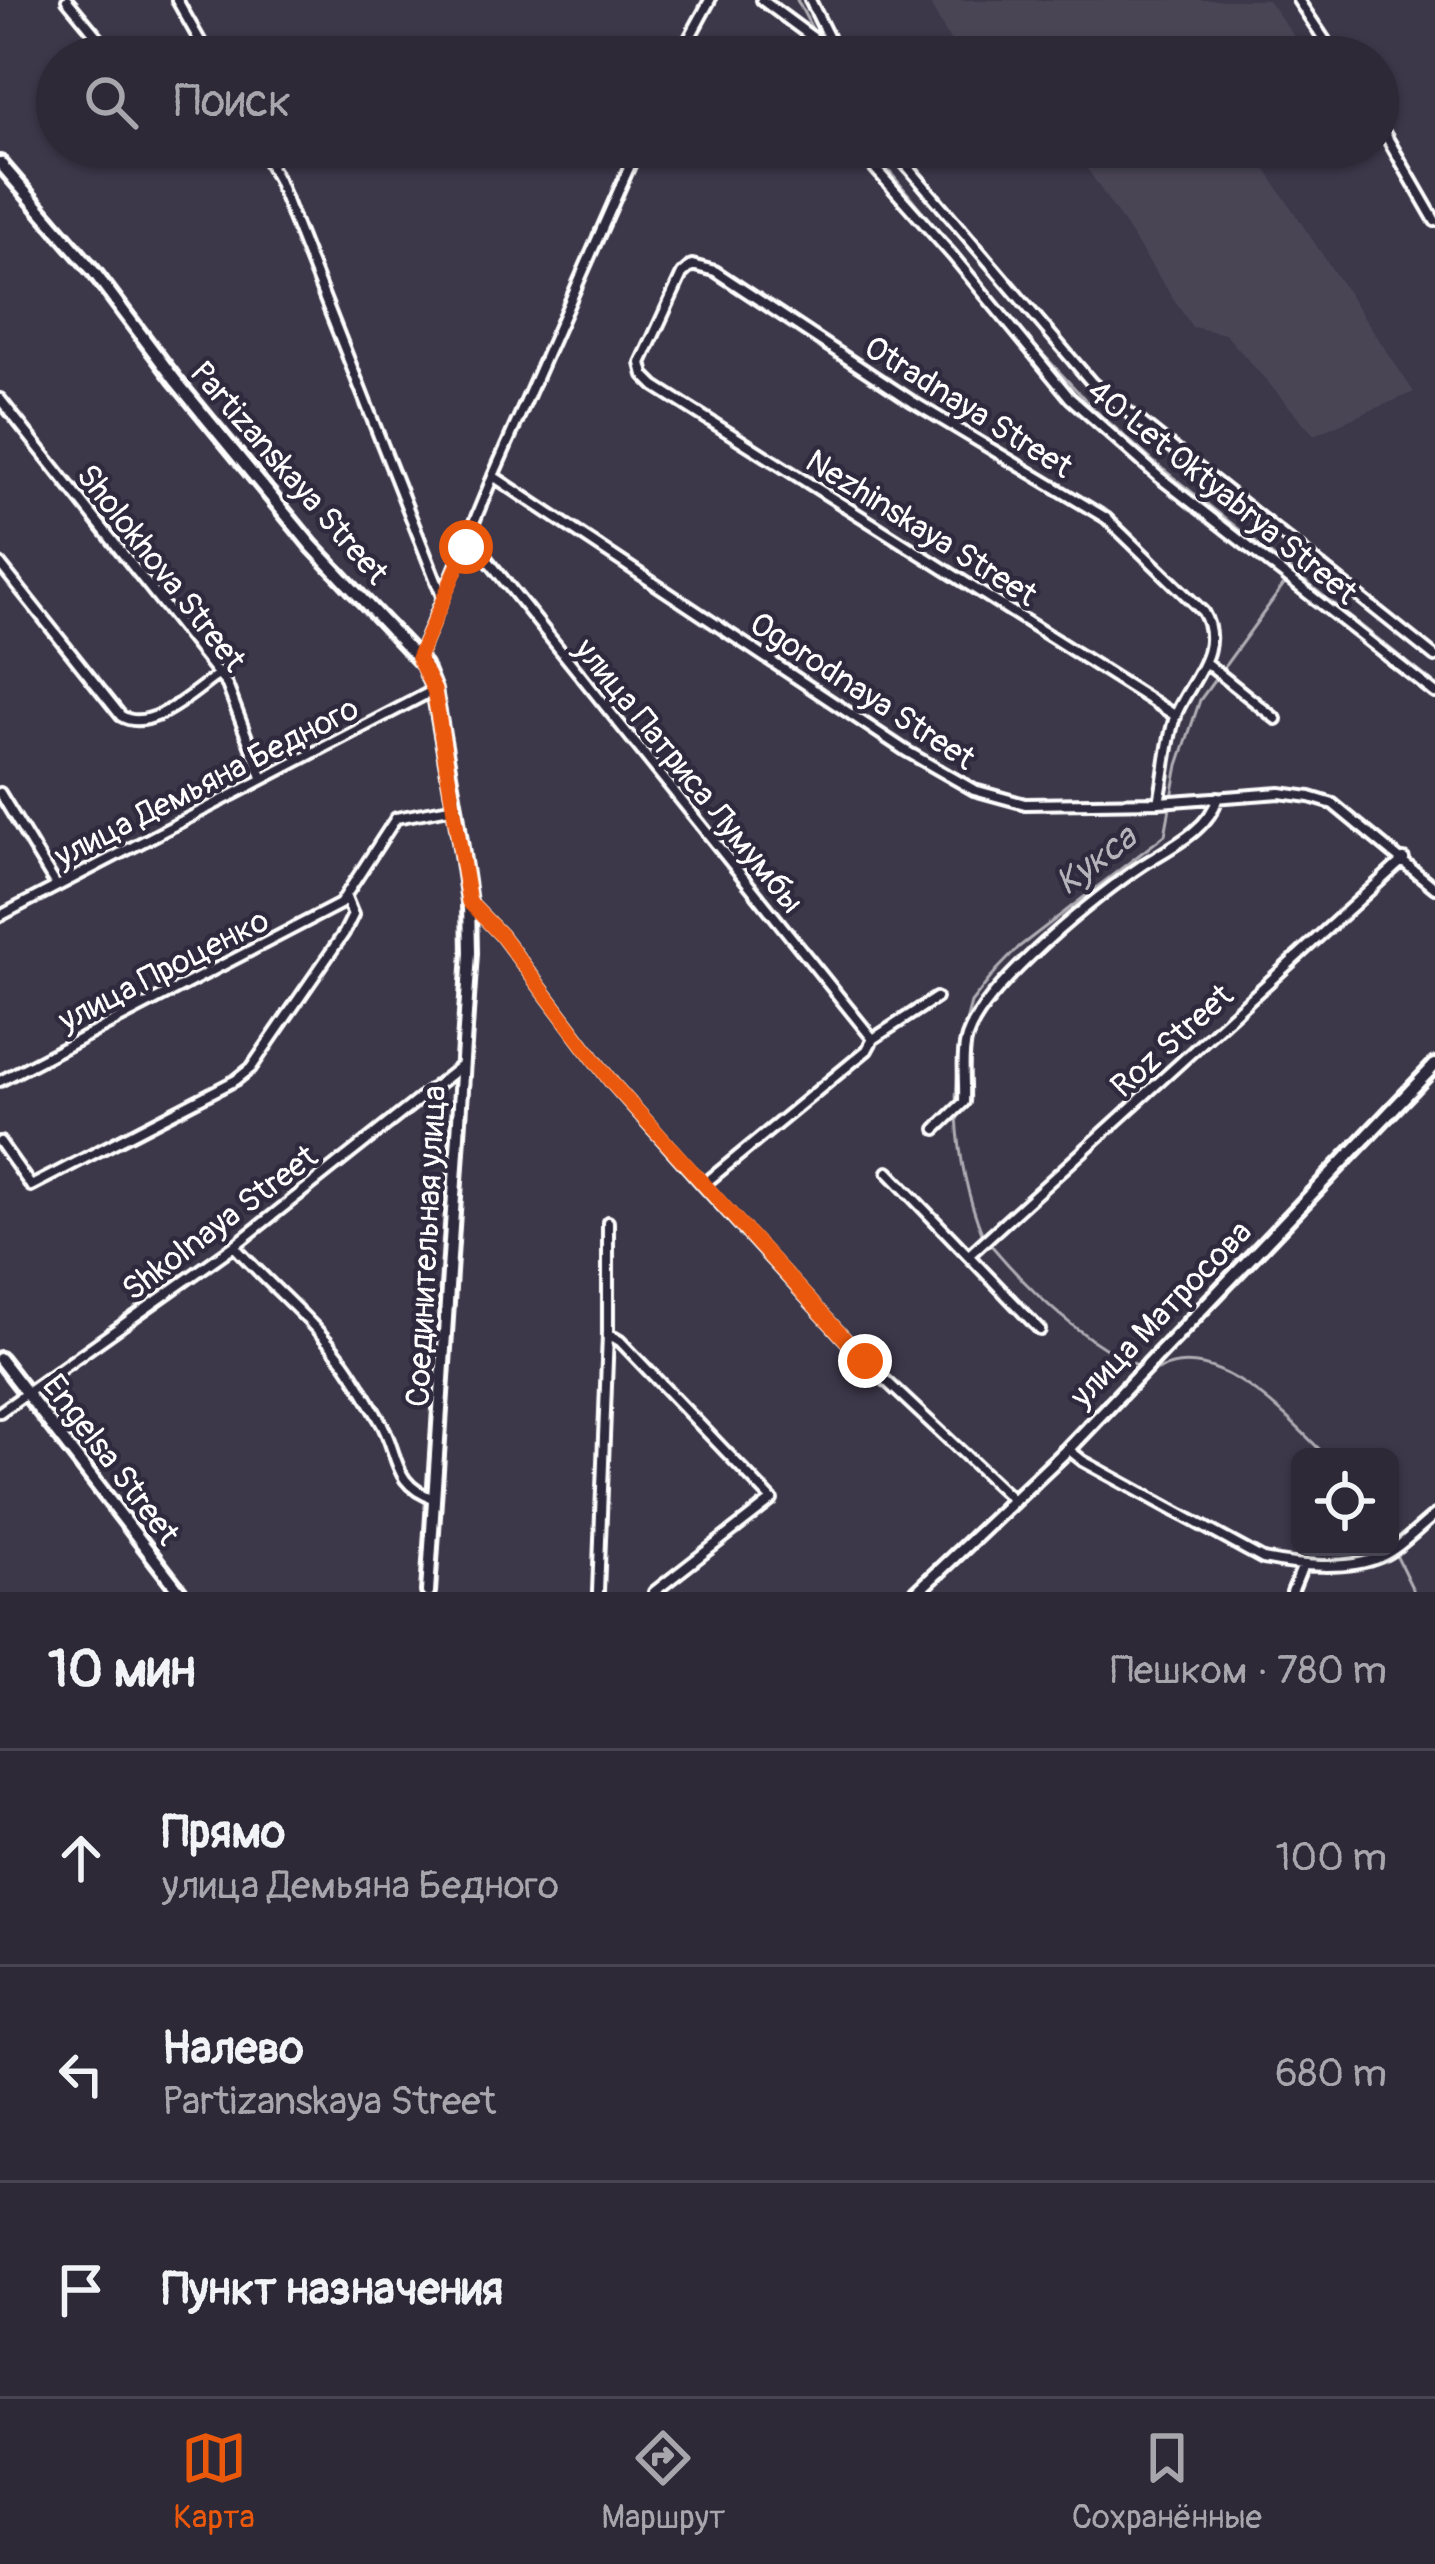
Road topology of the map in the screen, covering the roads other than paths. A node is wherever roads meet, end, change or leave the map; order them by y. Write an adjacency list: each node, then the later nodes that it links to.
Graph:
1 (67, 0): 7 (street)
2 (177, 0): 8 (street)
3 (710, 0): 9 (street)
4 (762, 0): 10 (street)
5 (810, 0): 11 (street)
6 (1298, 0): 12 (street)
7 (97, 36)
8 (197, 36)
9 (690, 36)
10 (811, 36)
11 (828, 36)
12 (1322, 36)
13 (1399, 158): 19 (street)
14 (0, 163): 27 (street, Partizanskaya Street)
15 (271, 168): 25 (street)
16 (629, 168): 22 (street)
17 (875, 168): 31 (street, 40 Let Oktyabrya Street)
18 (909, 168): 26 (street, 40 Let Oktyabrya Street)
19 (1435, 221)
20 (644, 376): 28 (street, Otradnaya Street); 32 (street, Nezhinskaya Street)
21 (0, 399): 29 (street, Sholokhova Street)
22 (493, 476): 23 (street); 37 (street, Ogorodnaya Street)
23 (466, 547): 25 (street); 46 (street, улица Патриса Лумумбы)
24 (0, 564): 29 (street)
25 (442, 597): 27 (street)
26 (1435, 657)
27 (418, 658): 30 (street, Partizanskaya Street)
28 (1206, 663): 32 (street); 33 (street)
29 (219, 674): 34 (street, Sholokhova Street)
30 (434, 690): 34 (street, улица Демьяна Бедного); 38 (street, Partizanskaya Street)
31 (1435, 693)
32 (1176, 716): 37 (street)
33 (1276, 719)
34 (262, 777): 40 (street, улица Демьяна Бедного)
35 (1217, 797): 37 (street, Ogorodnaya Street); 39 (street, Ogorodnaya Street); 50 (street)
36 (1, 798): 40 (street)
37 (1163, 802)
38 (455, 807): 42 (street, улица Проценко); 43 (street, Partizanskaya Street)
39 (1404, 860): 41 (street, Ogorodnaya Street); 56 (street, Roz Street)
40 (56, 885): 44 (street, улица Демьяна Бедного)
41 (1435, 888)
42 (346, 898): 49 (street, улица Проценко); 51 (street, улица Проценко)
43 (469, 902): 47 (street, Соединительная улица); 53 (street)
44 (0, 916)
45 (936, 998): 46 (street)
46 (873, 1039): 53 (street)
47 (462, 1065): 55 (street, Shkolnaya Street); 63 (street, Соединительная улица)
48 (1435, 1065): 62 (street, улица Матросова)
49 (0, 1081)
50 (936, 1129)
51 (0, 1142)
52 (888, 1172): 56 (street)
53 (703, 1184): 64 (street)
54 (608, 1222): 58 (street)
55 (234, 1246): 60 (street, Shkolnaya Street); 63 (street)
56 (969, 1255): 57 (street)
57 (1040, 1330)
58 (608, 1334): 69 (street); 70 (street)
59 (0, 1359): 60 (street, Engelsa Street)
60 (28, 1391): 61 (street, Shkolnaya Street); 67 (street, Engelsa Street)
61 (0, 1412)
62 (1068, 1449): 64 (street, улица Матросова); 66 (street)
63 (435, 1499): 68 (street, Соединительная улица)
64 (1014, 1502): 71 (street, улица Матросова)
65 (1435, 1515): 66 (street)
66 (1304, 1565): 72 (street)
67 (180, 1592)
68 (428, 1592)
69 (598, 1592)
70 (654, 1592)
71 (917, 1592)
72 (1292, 1592)

